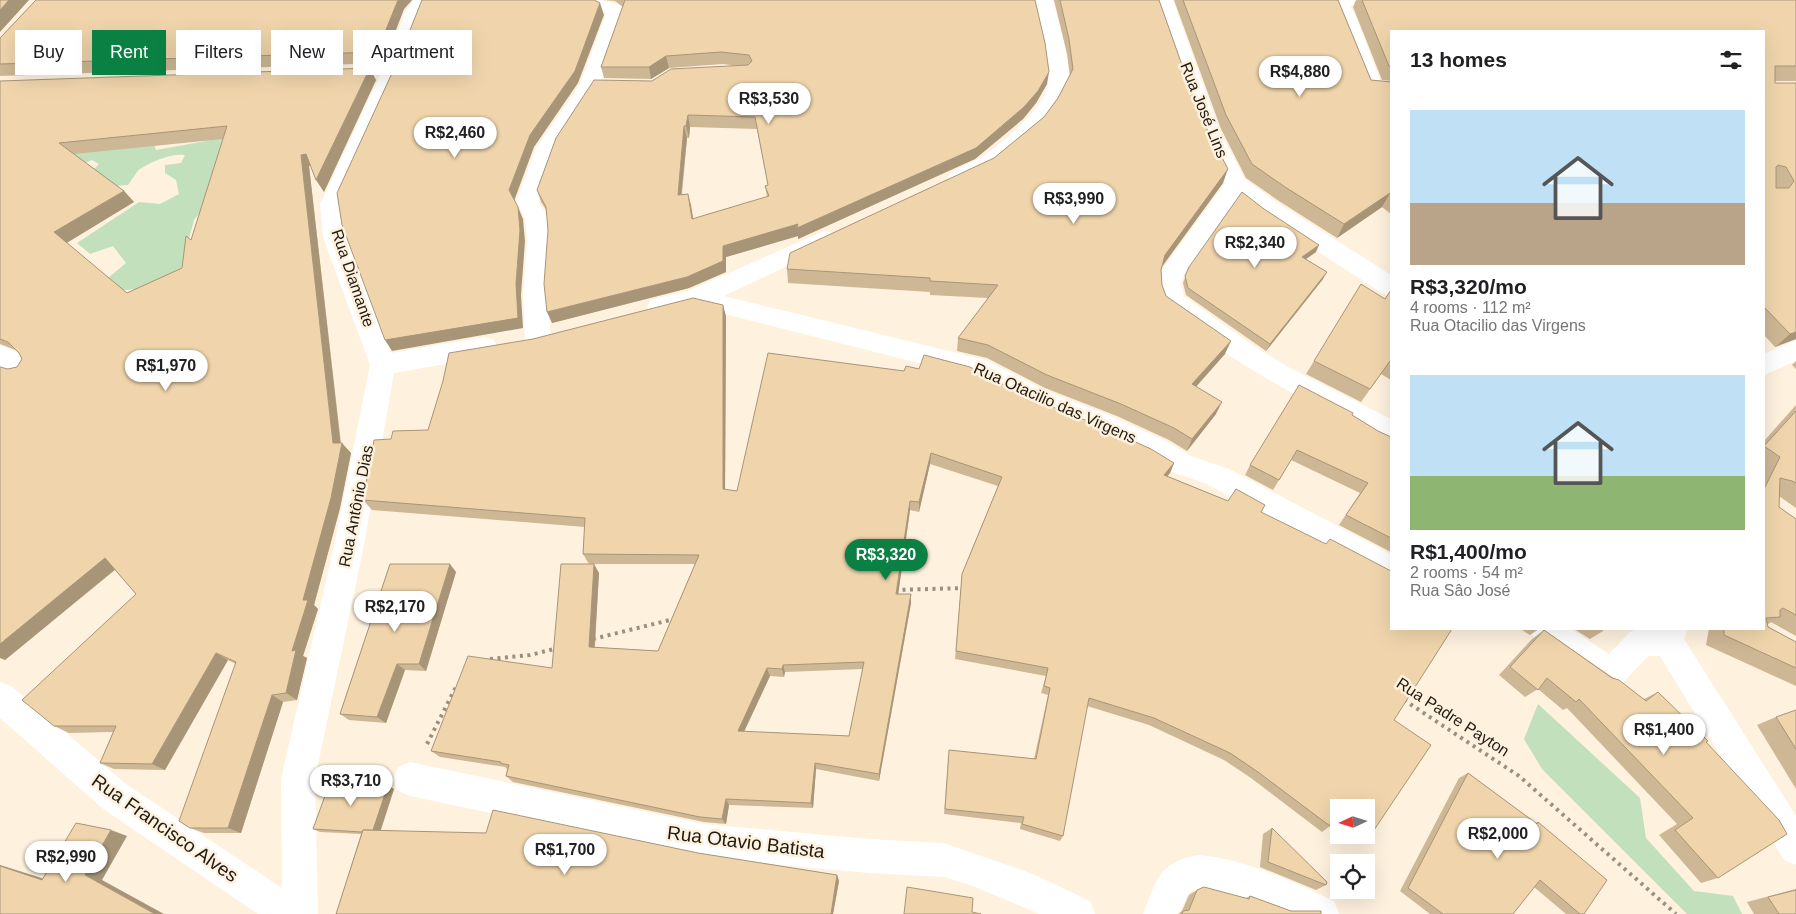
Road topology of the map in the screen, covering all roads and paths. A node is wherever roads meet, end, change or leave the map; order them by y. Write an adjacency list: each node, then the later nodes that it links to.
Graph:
1 (424, 0): 14 (street, Rua Diamante)
2 (598, 0): 14 (street)
3 (1043, 0): 8 (street)
4 (1163, 0): 7 (street, Rua José Lins)
5 (1356, 0): 6 (street)
6 (1382, 89)
7 (1237, 184): 10 (street, Rua José Lins); 16 (street)
8 (939, 186)
9 (840, 232): 11 (street)
10 (1390, 287)
11 (696, 298): 12 (street); 17 (street, Rua Otacilio das Virgens)
12 (640, 312)
13 (1796, 350): 15 (street)
14 (383, 365): 29 (street, Rua Antônio Dias)
15 (1765, 365)
16 (1390, 431)
17 (1390, 568)
18 (967, 588): 19 (path)
19 (891, 590)
20 (681, 618): 23 (path)
21 (1546, 630): 22 (street)
22 (1670, 635): 31 (street)
23 (586, 641)
24 (568, 646): 25 (path)
25 (485, 660)
26 (461, 678): 30 (path)
27 (0, 697): 33 (street, Rua Francisco Alves)
28 (1400, 697): 37 (path, Rua Padre Payton)
29 (298, 779): 30 (path); 34 (street, Rua Antônio Dias)
30 (410, 779): 35 (street, Rua Otavio Batista)
31 (1796, 848)
32 (1167, 899): 36 (street)
33 (289, 914)
34 (300, 914)
35 (1077, 914)
36 (1321, 914)
37 (1676, 914)

